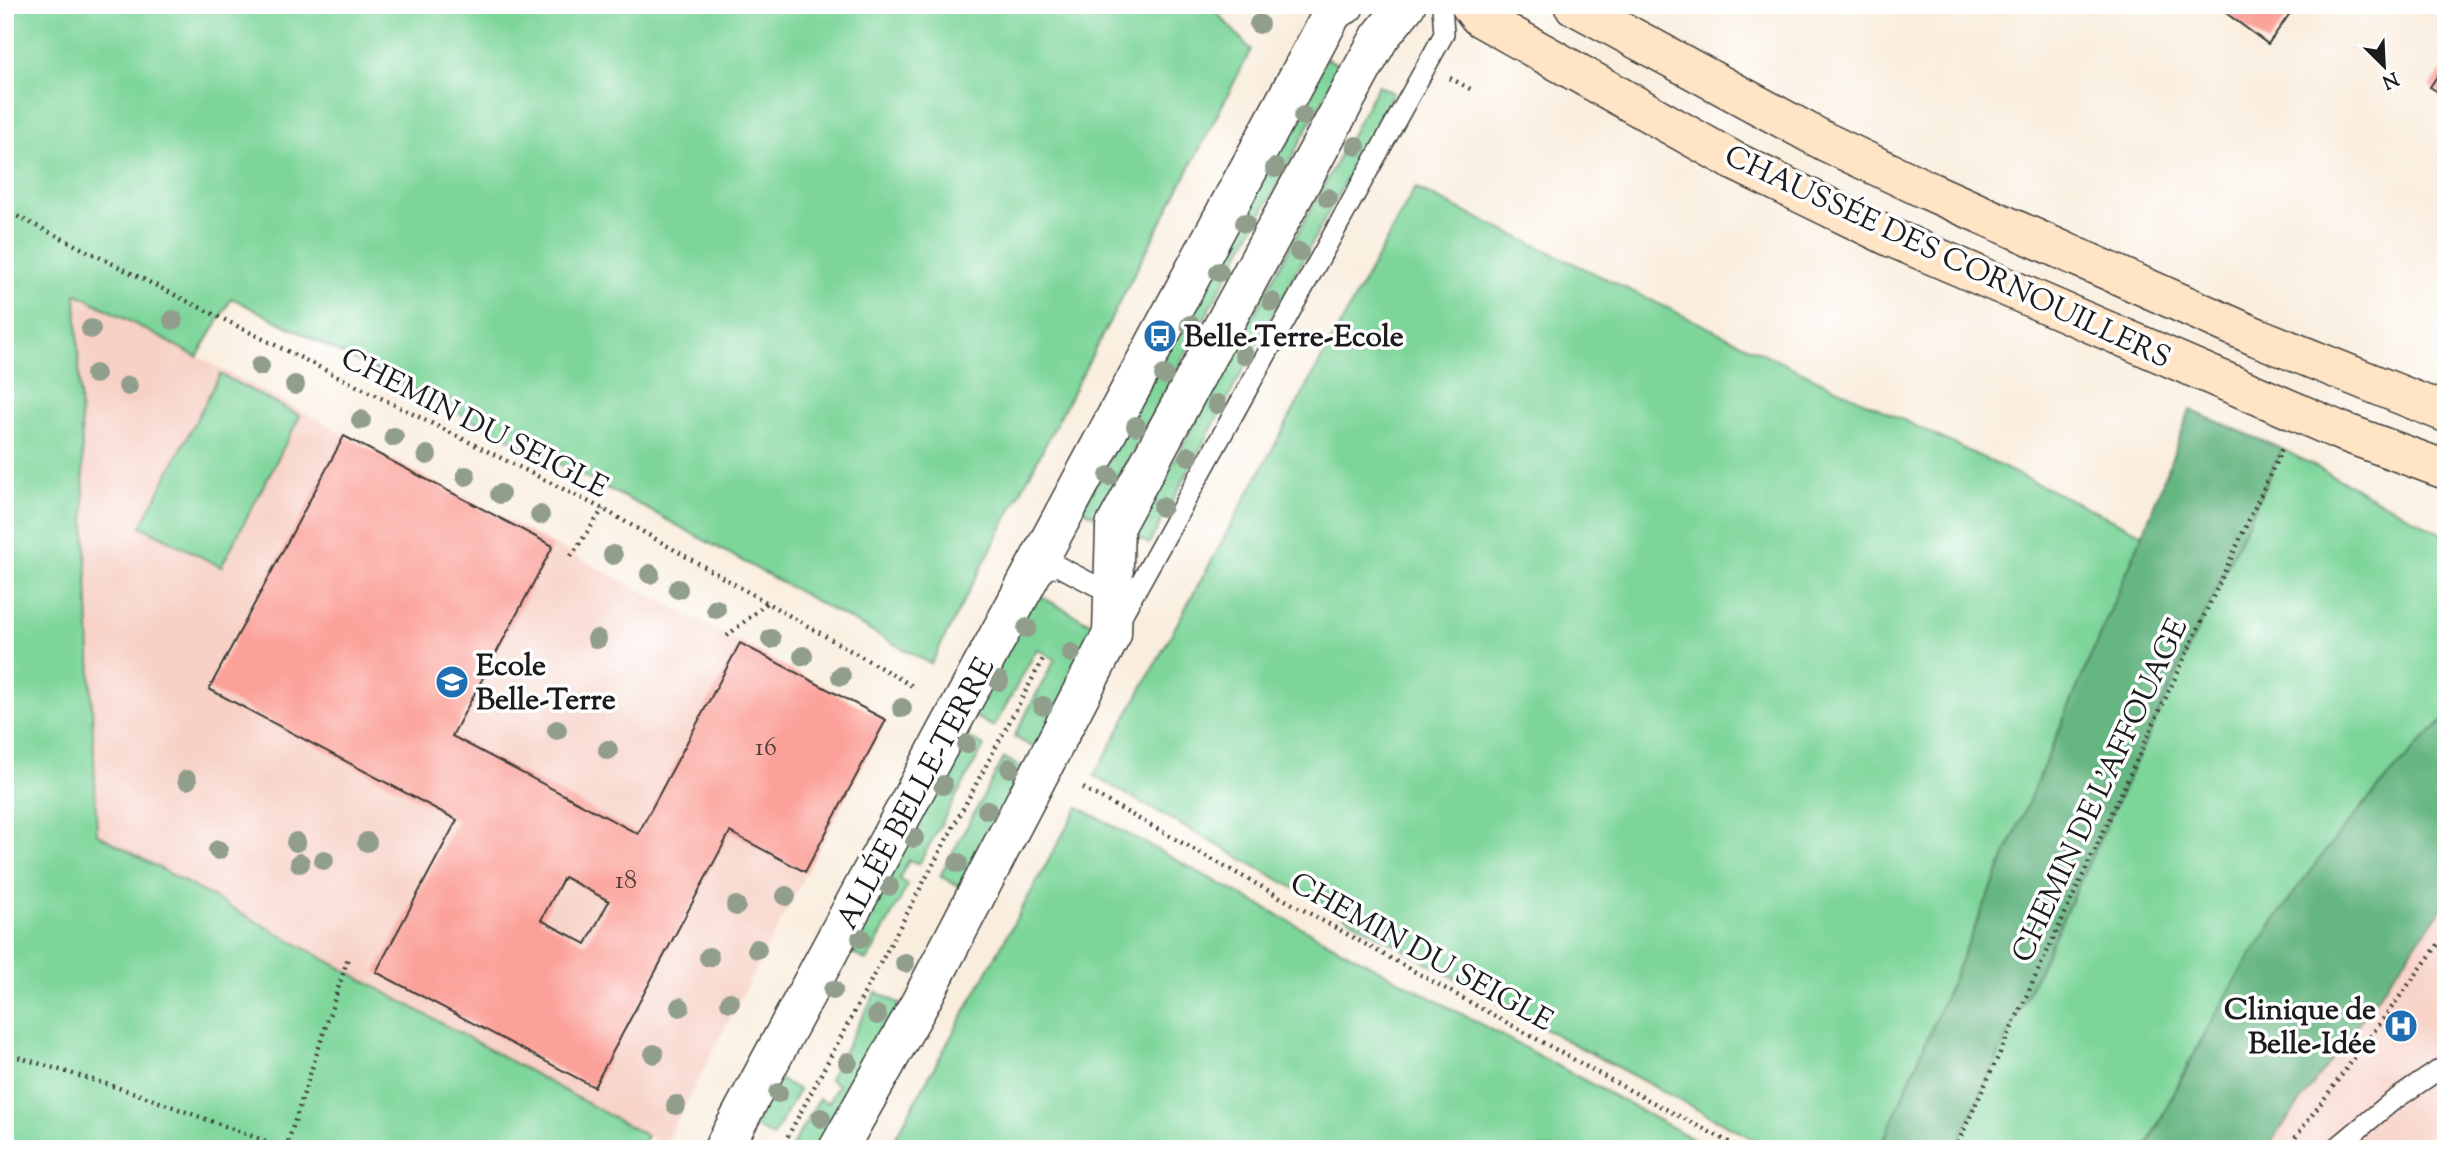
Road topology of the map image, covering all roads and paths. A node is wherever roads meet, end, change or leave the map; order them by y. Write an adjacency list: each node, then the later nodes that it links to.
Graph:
1 (1345, 5): 12 (street, ALLÉE BELLE-TERRE)
2 (1406, 5): 13 (street)
3 (1442, 5): 15 (lane)
4 (1470, 5): 9 (street, CHAUSSÉE DES CORNOUILLERS)
5 (1573, 5): 7 (street, CHAUSSÉE DES CORNOUILLERS)
6 (5, 210): 10 (path, CHEMIN DU SEIGLE)
7 (2446, 413)
8 (2282, 449): 29 (path, CHEMIN DE L'AFFOUAGE)
9 (2446, 470)
10 (603, 509): 11 (path); 14 (path, CHEMIN DU SEIGLE)
11 (571, 556)
12 (1034, 574): 13 (lane); 25 (street, ALLÉE BELLE-TERRE)
13 (1112, 594): 15 (street)
14 (767, 603): 16 (path); 18 (path, CHEMIN DU SEIGLE)
15 (1112, 634): 27 (street)
16 (727, 636)
17 (1043, 659): 26 (path)
18 (916, 688)
19 (1083, 788): 28 (path, CHEMIN DU SEIGLE)
20 (2446, 934): 30 (path)
21 (348, 958): 24 (path)
22 (5, 1053): 24 (path)
23 (2446, 1065): 31 (lane)
24 (287, 1148)
25 (723, 1149)
26 (781, 1149)
27 (838, 1149)
28 (1742, 1149)
29 (1955, 1149)
30 (2287, 1149)
31 (2335, 1149)

